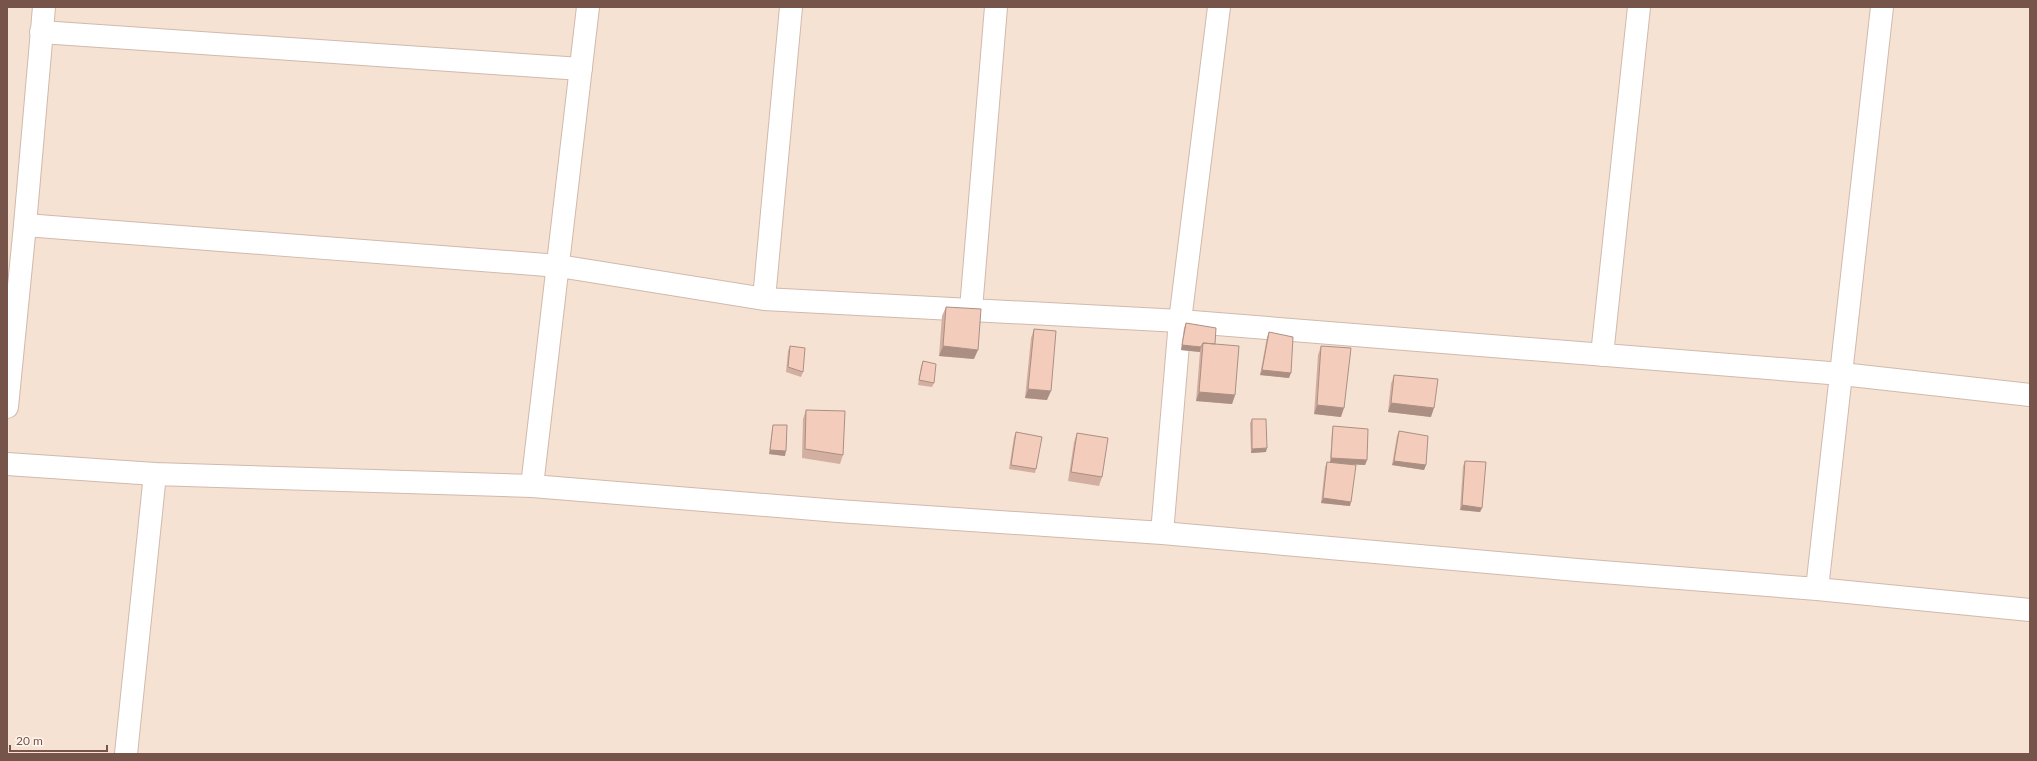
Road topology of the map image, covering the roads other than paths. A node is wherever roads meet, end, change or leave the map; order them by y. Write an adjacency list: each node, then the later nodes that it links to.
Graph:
1 (44, 7): 8 (street)
2 (588, 7): 9 (street)
3 (791, 7): 12 (street)
4 (996, 7): 13 (street)
5 (1220, 7): 14 (street)
6 (1639, 7): 15 (street)
7 (1882, 7): 16 (street)
8 (41, 32): 9 (street); 10 (street)
9 (581, 68): 11 (street)
10 (25, 225): 11 (street); 18 (street)
11 (558, 266): 12 (street); 21 (street)
12 (764, 298): 13 (street)
13 (971, 310): 14 (street)
14 (1180, 320): 15 (street); 22 (street)
15 (1602, 355): 16 (street)
16 (1842, 374): 17 (street); 23 (street)
17 (2030, 395)
18 (7, 407)
19 (7, 464): 20 (street)
20 (155, 474): 21 (street); 25 (street)
21 (532, 486): 22 (street)
22 (1162, 533): 23 (street)
23 (1817, 589): 24 (street)
24 (2030, 610)
25 (126, 754)

